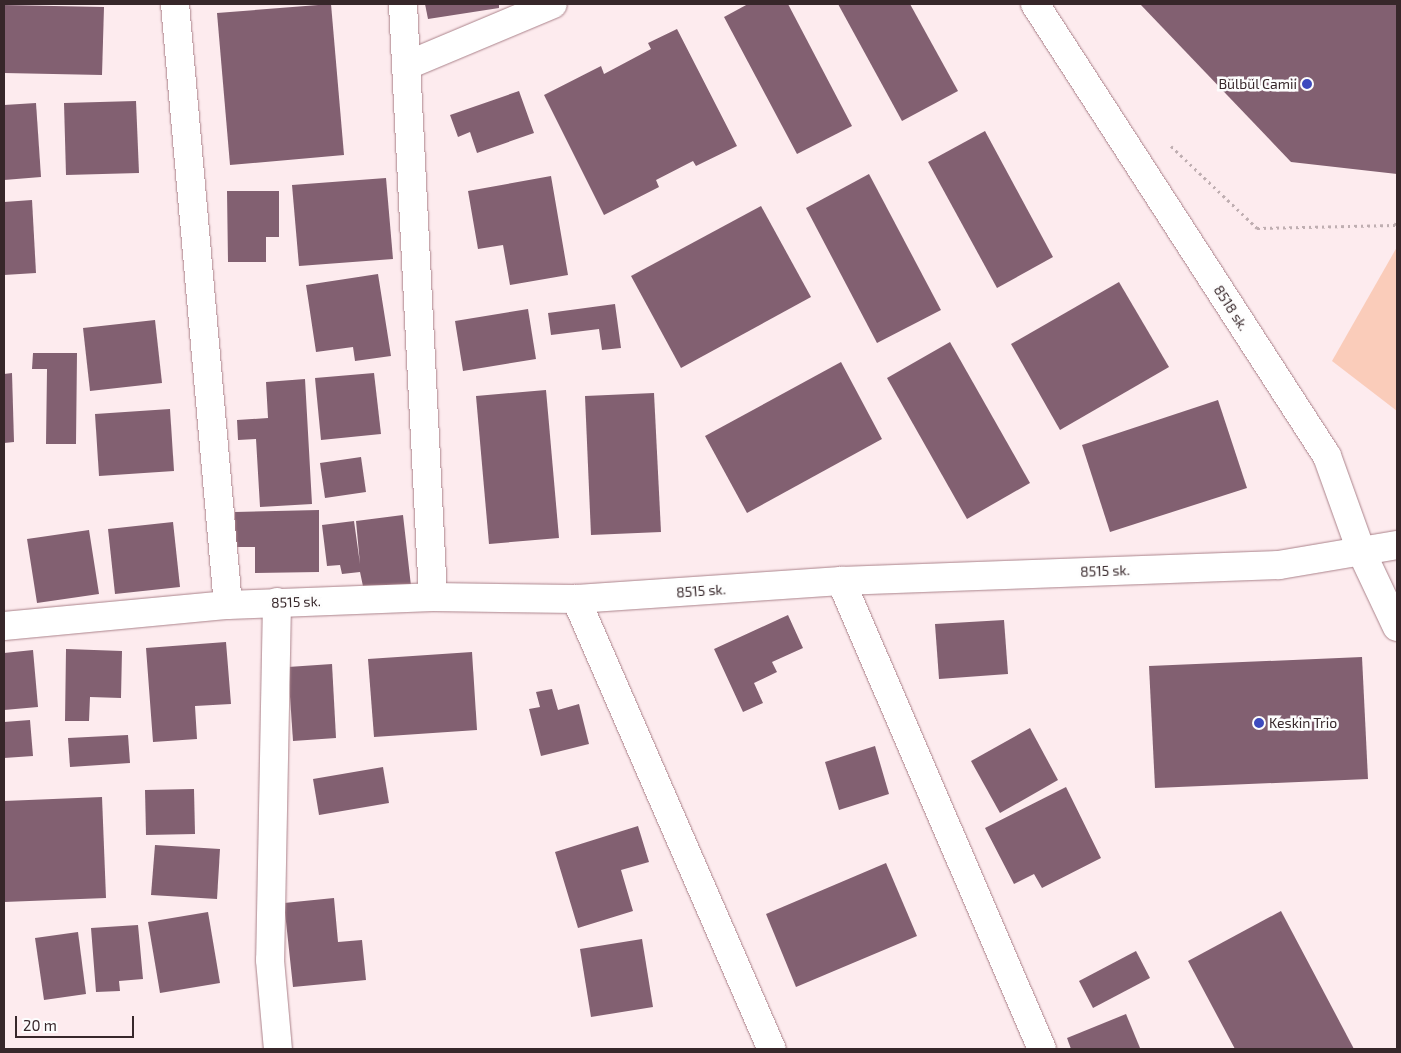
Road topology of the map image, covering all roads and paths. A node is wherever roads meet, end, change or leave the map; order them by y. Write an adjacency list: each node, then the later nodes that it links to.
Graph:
1 (175, 4): 14 (street)
2 (403, 4): 5 (street)
3 (553, 4): 5 (street)
4 (1035, 4): 6 (street, 8518 sk.)
5 (408, 64): 11 (street)
6 (1127, 148): 7 (path); 9 (street, 8518 sk.)
7 (1397, 221)
8 (1397, 545): 9 (street, 8515 sk.)
9 (1361, 552): 10 (street, 8515 sk.); 16 (street, 8518 sk.)
10 (841, 581): 12 (street, 8515 sk.); 19 (street)
11 (433, 597): 12 (street, 8515 sk.); 13 (street, 8515 sk.)
12 (576, 599): 18 (street)
13 (277, 602): 14 (street, 8515 sk.); 17 (street)
14 (228, 604): 15 (street, 8515 sk.)
15 (4, 626)
16 (1397, 627)
17 (278, 1049)
18 (772, 1049)
19 (1042, 1049)

